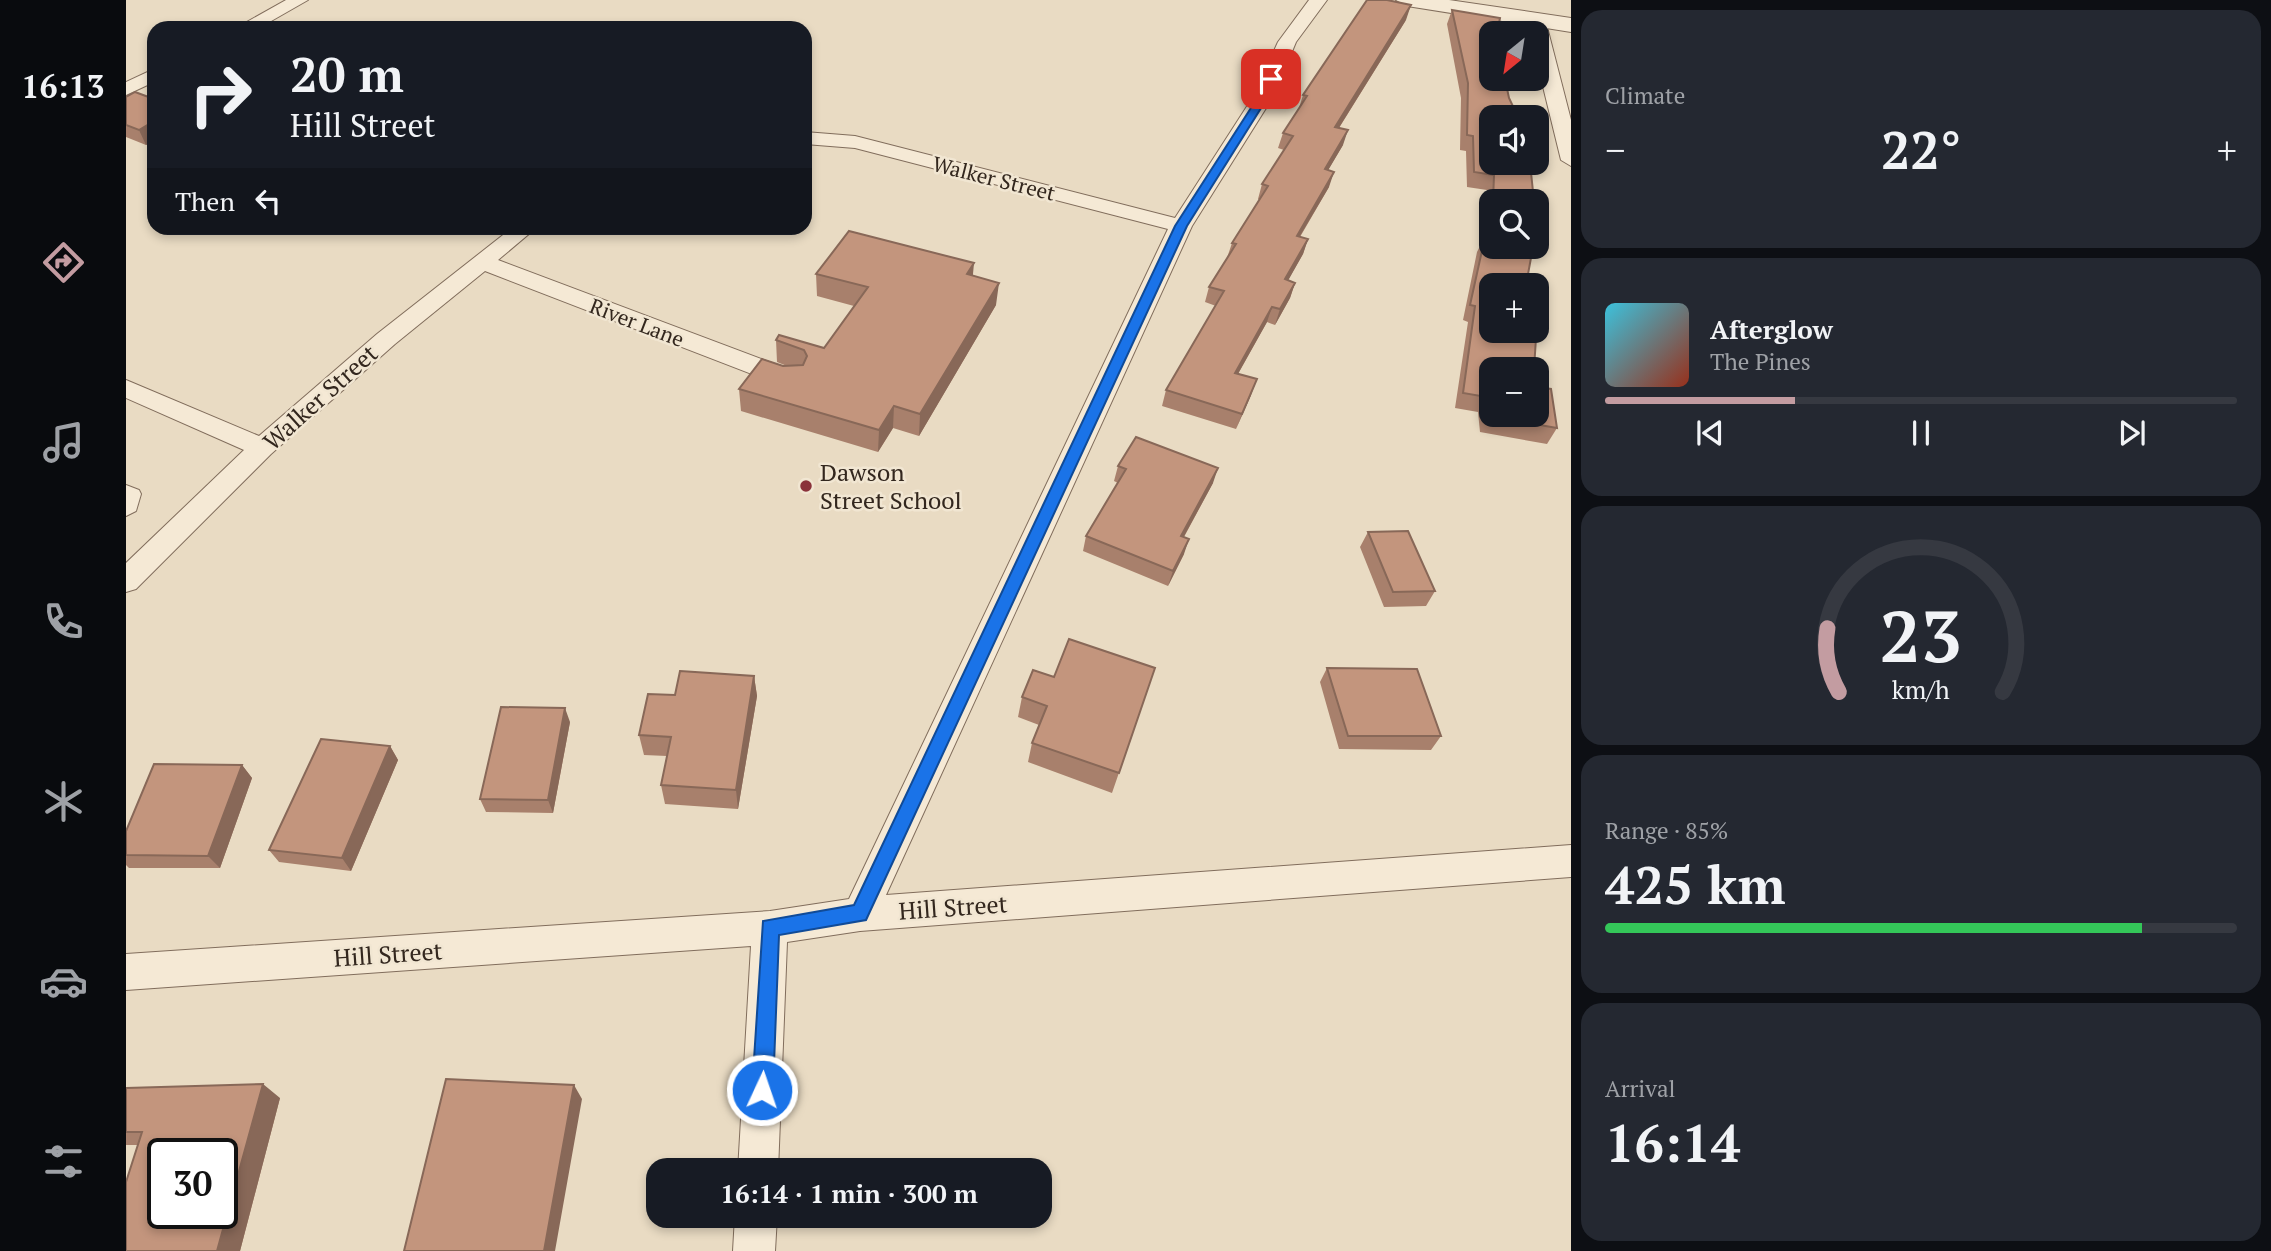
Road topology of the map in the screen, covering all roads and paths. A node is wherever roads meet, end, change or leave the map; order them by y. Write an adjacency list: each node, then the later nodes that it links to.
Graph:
1 (299, 0): 5 (street)
2 (1318, 0): 11 (street)
3 (1407, 0): 4 (street)
4 (1536, 19): 6 (street); 10 (street)
5 (258, 21)
6 (1571, 24)
7 (147, 78): 8 (street)
8 (126, 89)
9 (812, 139): 11 (street, Walker Street)
10 (1571, 160)
11 (1181, 226): 21 (street)
12 (516, 235): 13 (street, Walker Street)
13 (482, 262): 14 (street, River Lane); 16 (street, Walker Street)
14 (793, 380)
15 (126, 388): 16 (street)
16 (262, 448): 19 (street, Walker Street)
17 (126, 490): 18 (lane)
18 (126, 512)
19 (126, 581)
20 (1571, 861): 21 (street, Hill Street)
21 (860, 914): 22 (street, Hill Street)
22 (770, 928): 23 (street, Hill Street); 24 (street)
23 (126, 972)
24 (759, 1158)
25 (755, 1228): 26 (street)
26 (754, 1251)

